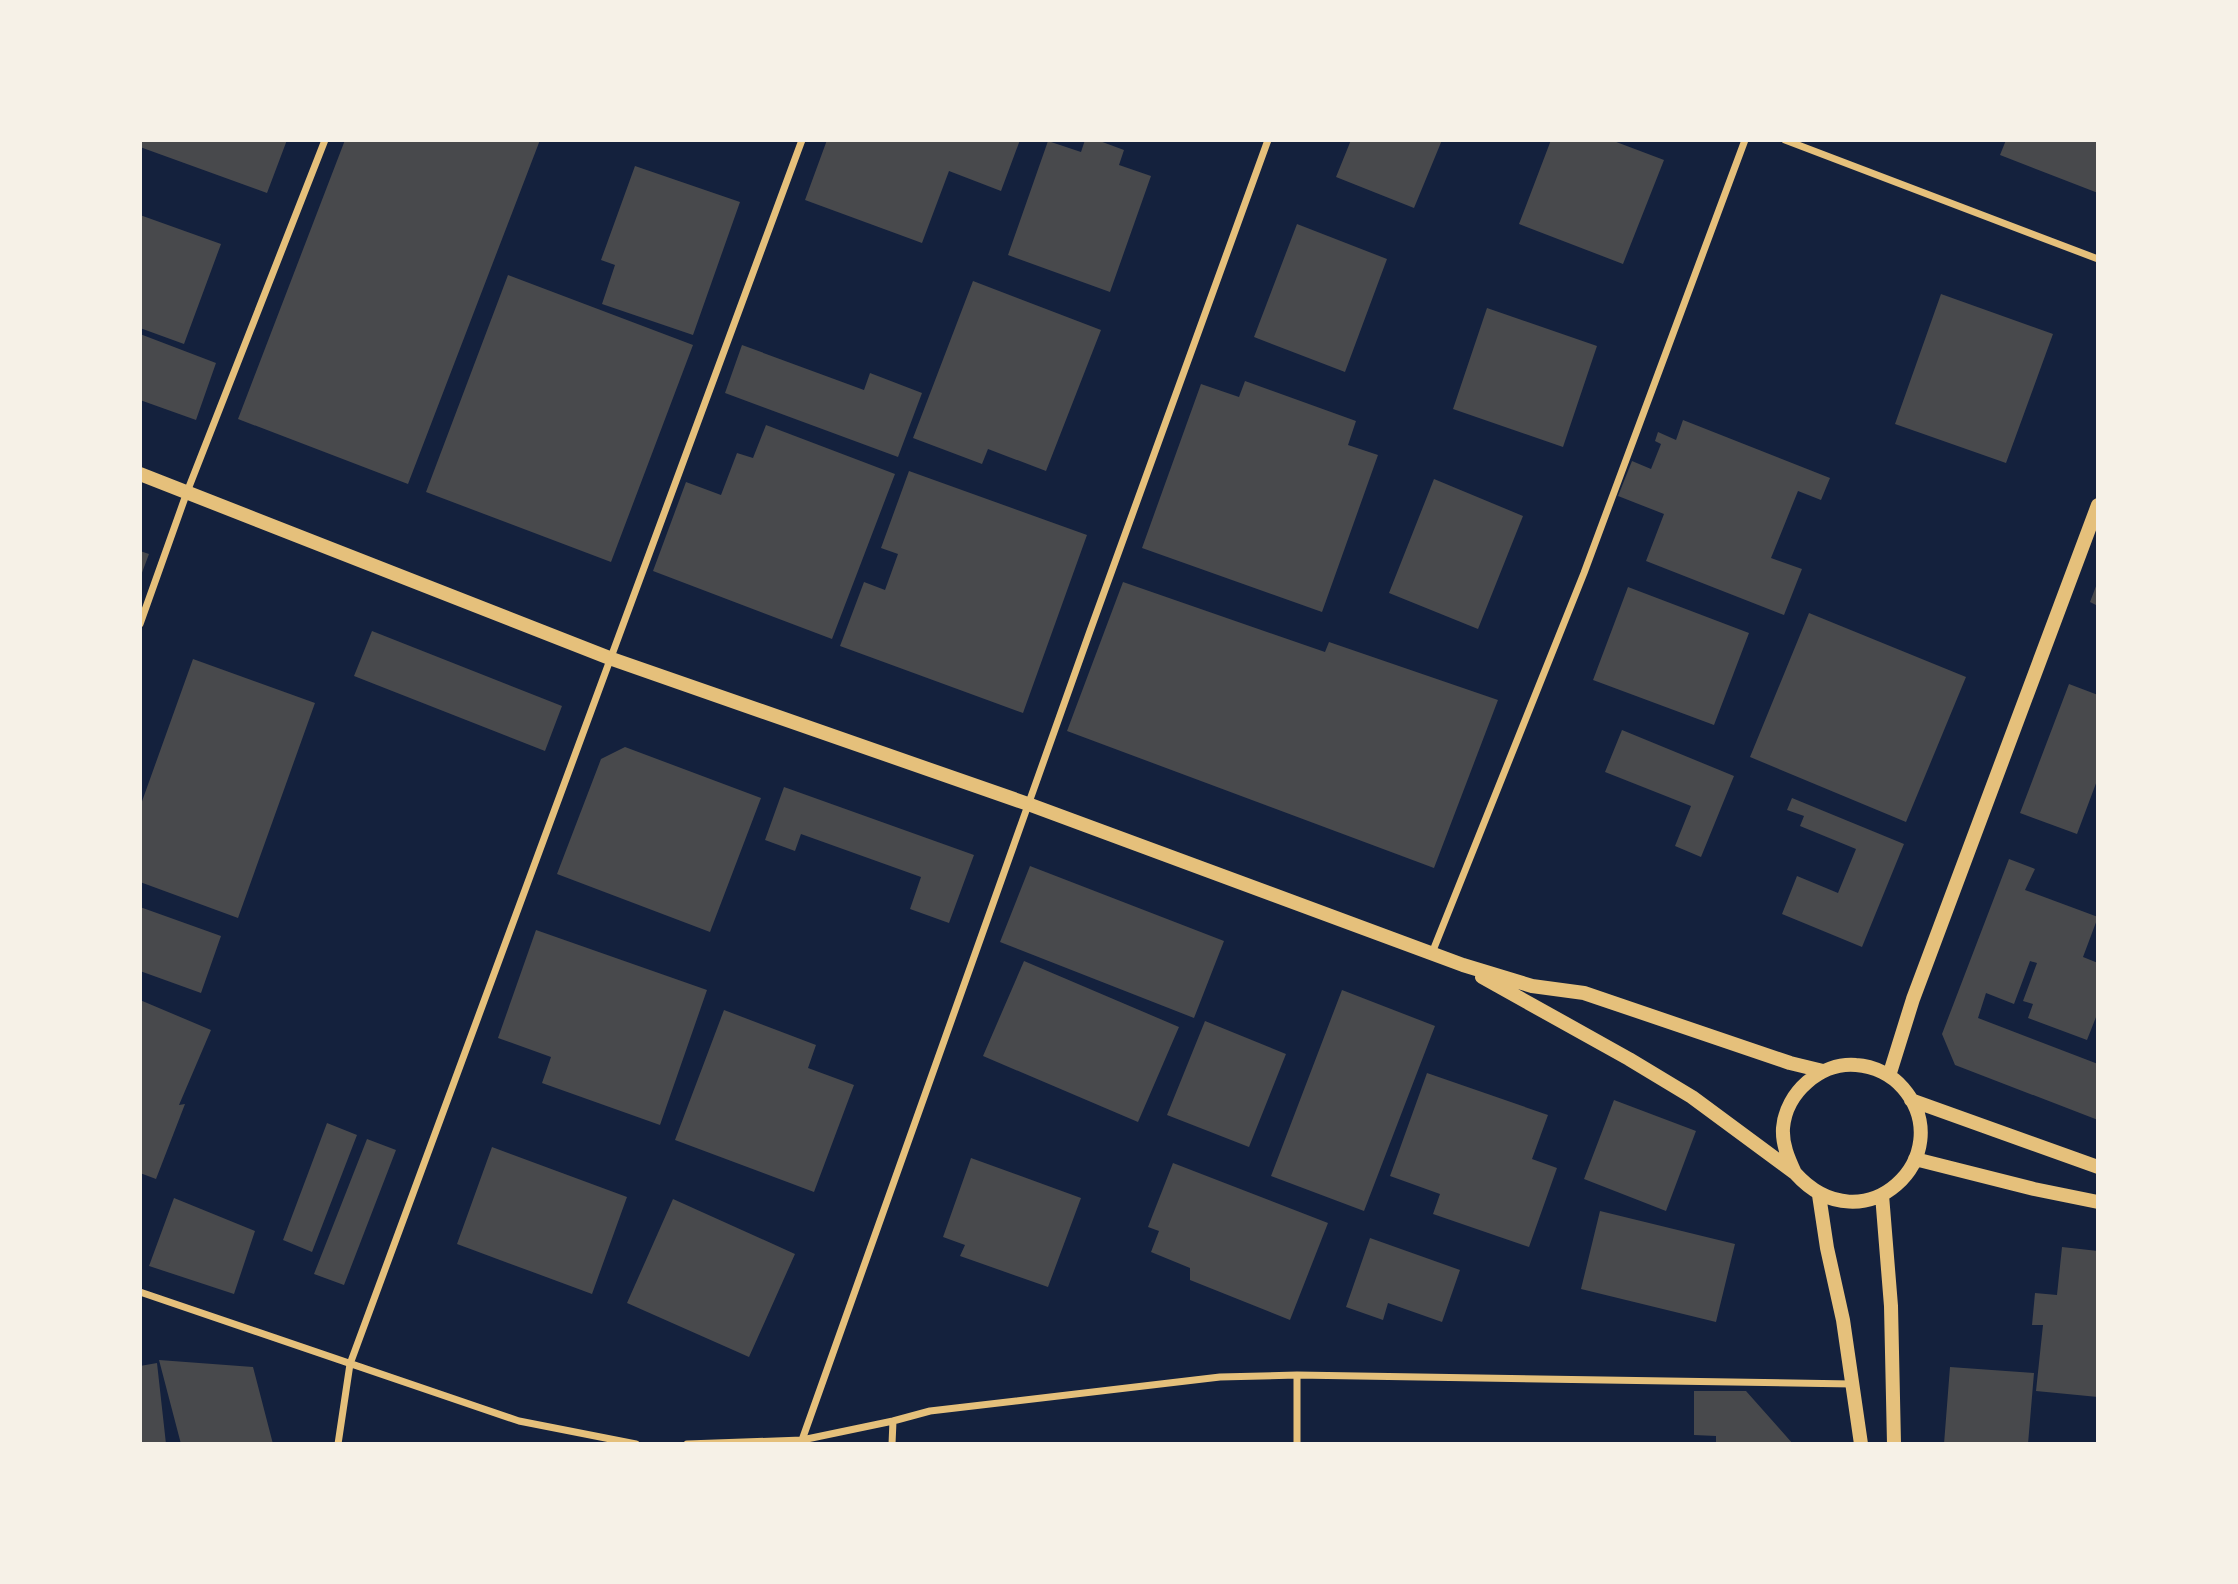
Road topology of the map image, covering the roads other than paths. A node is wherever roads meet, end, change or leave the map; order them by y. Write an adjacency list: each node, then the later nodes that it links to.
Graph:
1 (324, 140): 8 (street)
2 (802, 140): 11 (street)
3 (1268, 140): 12 (street)
4 (1745, 140): 13 (street)
5 (1785, 140): 6 (street)
6 (2098, 259)
7 (140, 474): 8 (main road)
8 (187, 492): 10 (street); 11 (main road)
9 (2098, 505): 16 (main road)
10 (140, 624)
11 (612, 659): 12 (main road); 25 (street)
12 (1028, 804): 13 (main road); 29 (street)
13 (1432, 953): 14 (main road)
14 (1463, 965): 15 (main road); 20 (main road)
15 (1823, 1071): 16 (main road); 20 (main road)
16 (1889, 1076): 17 (main road)
17 (1911, 1100): 18 (main road); 19 (main road)
18 (1915, 1159): 22 (main road); 23 (main road)
19 (2098, 1167)
20 (1795, 1173): 21 (main road)
21 (1819, 1195): 22 (main road); 27 (main road)
22 (1882, 1195): 36 (main road)
23 (2098, 1202)
24 (140, 1292): 25 (street)
25 (350, 1364): 30 (street); 31 (street)
26 (1297, 1375): 27 (street); 28 (street); 34 (street)
27 (1852, 1384): 35 (main road)
28 (893, 1421): 29 (street); 33 (street)
29 (803, 1440): 32 (street)
30 (338, 1444)
31 (636, 1444)
32 (687, 1444)
33 (892, 1444)
34 (1297, 1444)
35 (1861, 1444)
36 (1894, 1444)

